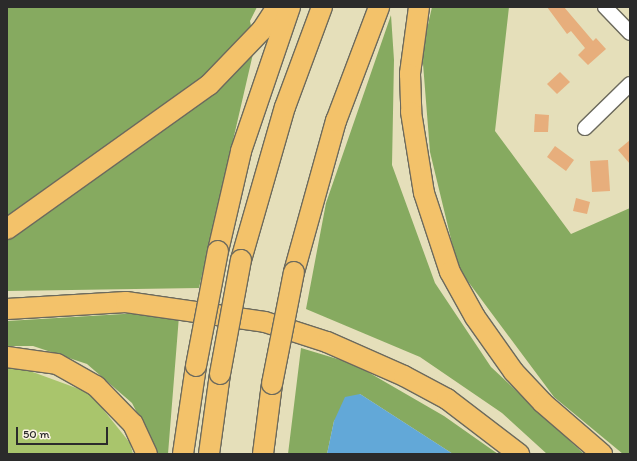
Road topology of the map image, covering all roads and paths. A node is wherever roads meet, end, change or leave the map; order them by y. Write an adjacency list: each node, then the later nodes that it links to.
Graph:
1 (277, 7): 10 (highway)
2 (290, 7): 14 (highway, bridge)
3 (322, 7): 15 (highway, bridge)
4 (379, 7): 16 (highway, bridge)
5 (419, 7): 18 (highway)
6 (605, 7): 7 (street)
7 (630, 33)
8 (630, 84): 9 (street)
9 (585, 128)
10 (7, 229)
11 (7, 309): 17 (highway)
12 (7, 357): 13 (highway)
13 (147, 454)
14 (183, 454)
15 (209, 454)
16 (263, 454)
17 (519, 454)
18 (602, 454)

